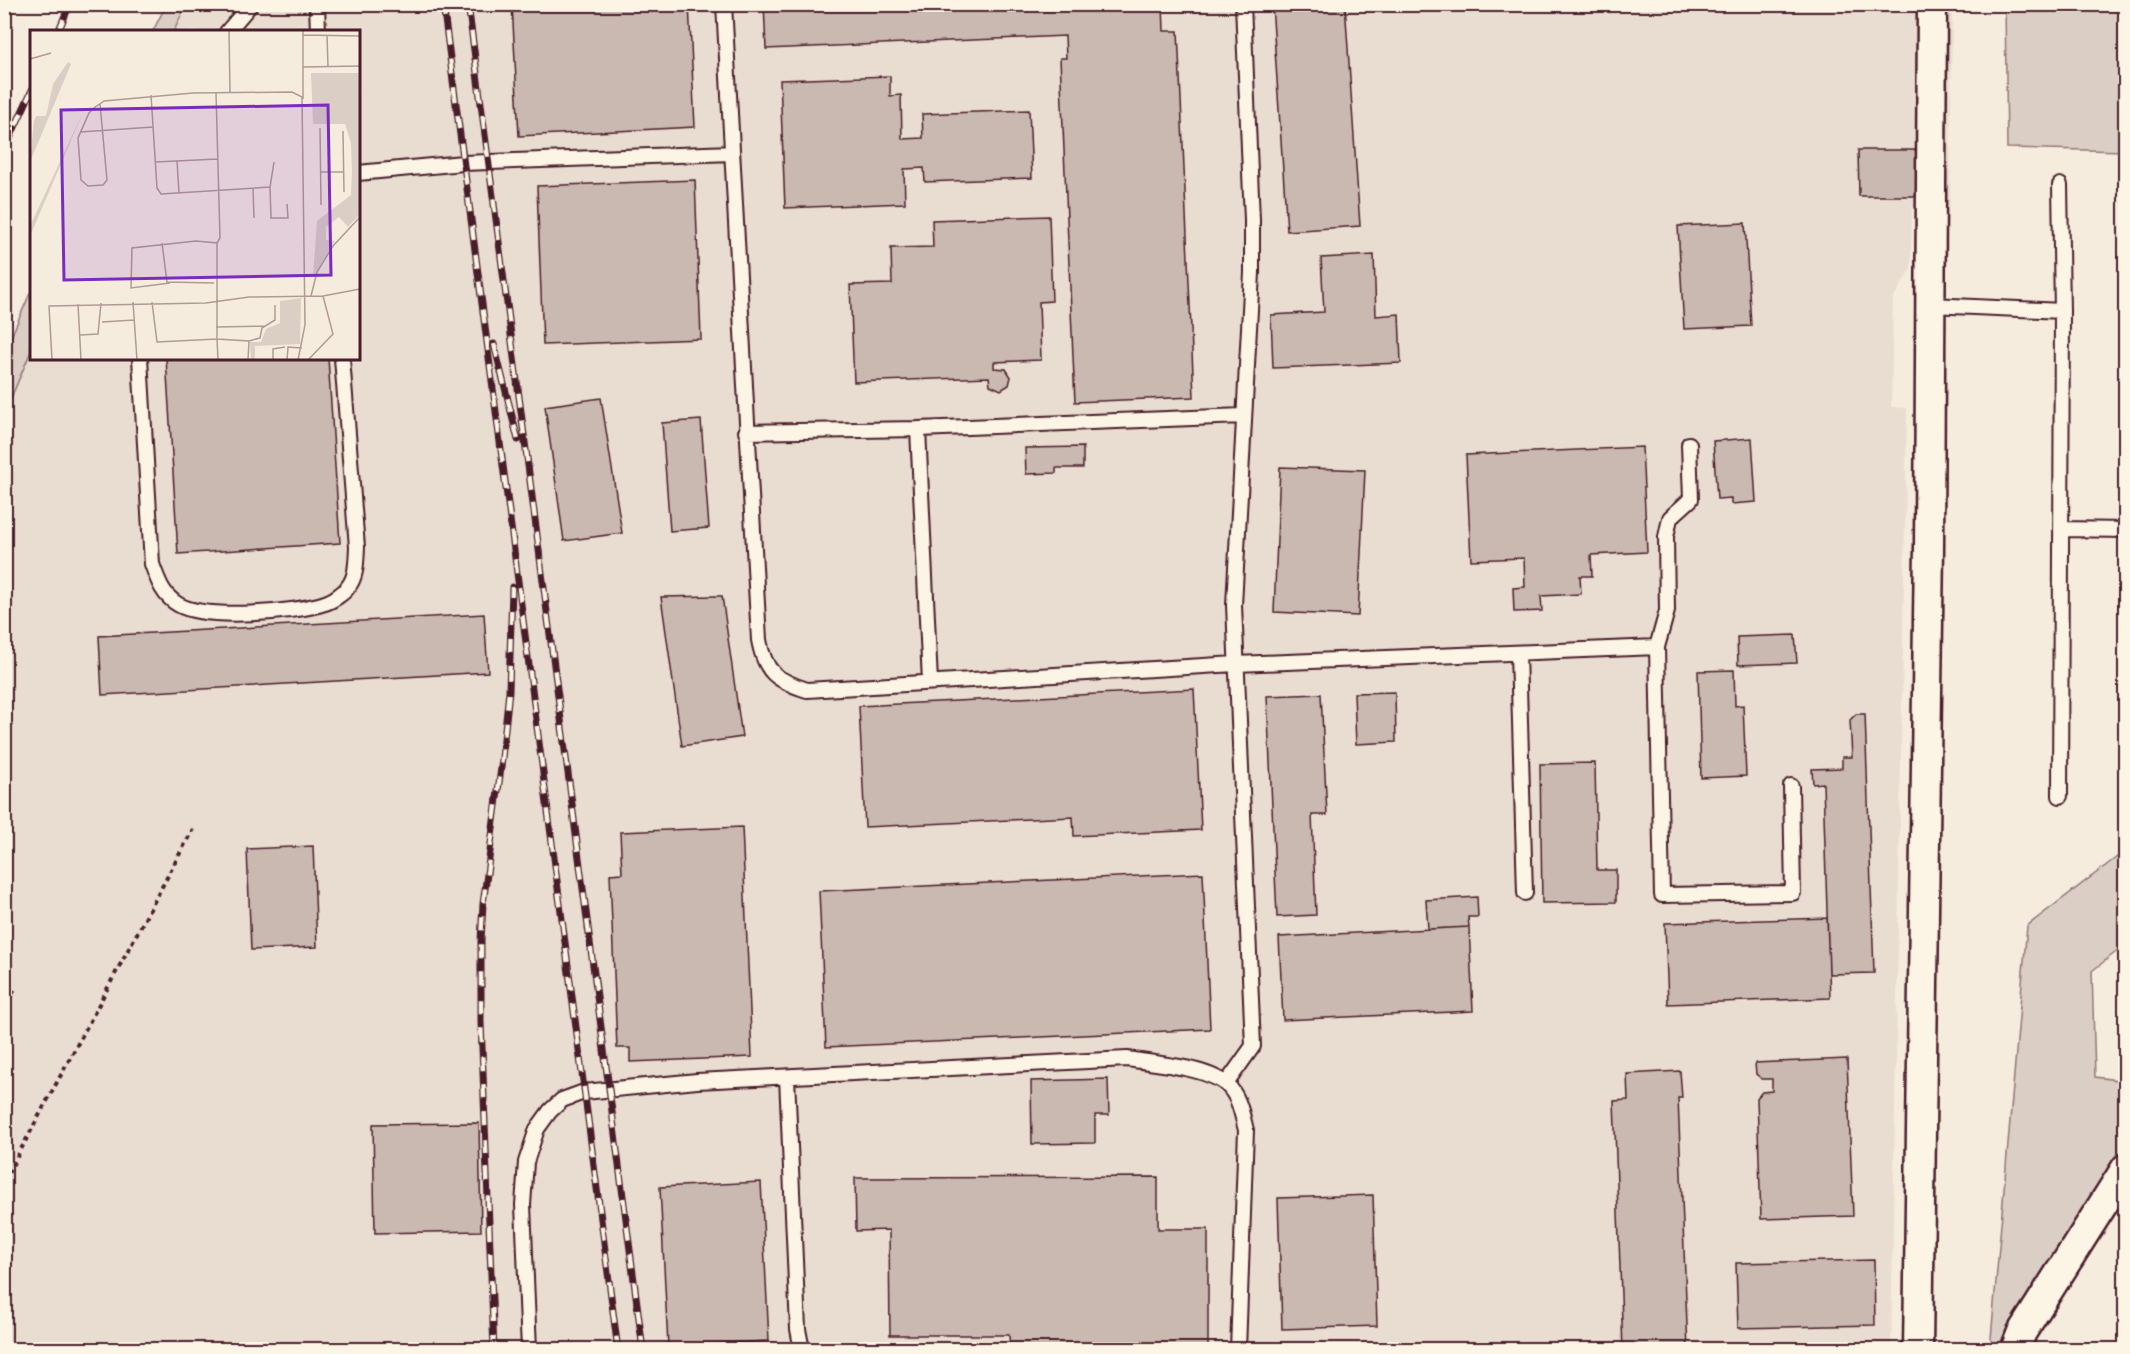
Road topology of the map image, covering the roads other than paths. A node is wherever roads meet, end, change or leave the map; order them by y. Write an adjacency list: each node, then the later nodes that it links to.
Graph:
1 (251, 4): 6 (lane)
2 (317, 4): 7 (lane)
3 (724, 4): 8 (lane)
4 (1243, 4): 15 (lane)
5 (1932, 4): 11 (street)
6 (229, 30)
7 (318, 30)
8 (732, 153): 9 (lane); 17 (lane)
9 (360, 173)
10 (2060, 185): 12 (lane)
11 (1930, 305): 12 (lane); 34 (street)
12 (2062, 311): 19 (lane)
13 (140, 360): 14 (lane)
14 (342, 360)
15 (1243, 416): 16 (lane); 23 (lane)
16 (918, 429): 17 (lane); 24 (lane)
17 (746, 432): 24 (lane)
18 (1689, 444): 21 (lane)
19 (2061, 529): 20 (lane); 26 (lane)
20 (2126, 530)
21 (1657, 646): 22 (lane); 25 (lane)
22 (1518, 653): 23 (lane); 27 (lane)
23 (1236, 664): 24 (lane); 29 (lane)
24 (930, 682)
25 (1791, 786)
26 (2060, 796)
27 (1525, 892)
28 (787, 1077): 29 (lane); 31 (lane); 32 (lane)
29 (1226, 1084): 33 (lane)
30 (2126, 1168): 35 (street)
31 (529, 1350)
32 (802, 1350)
33 (1238, 1350)
34 (1918, 1350)
35 (2014, 1350)

